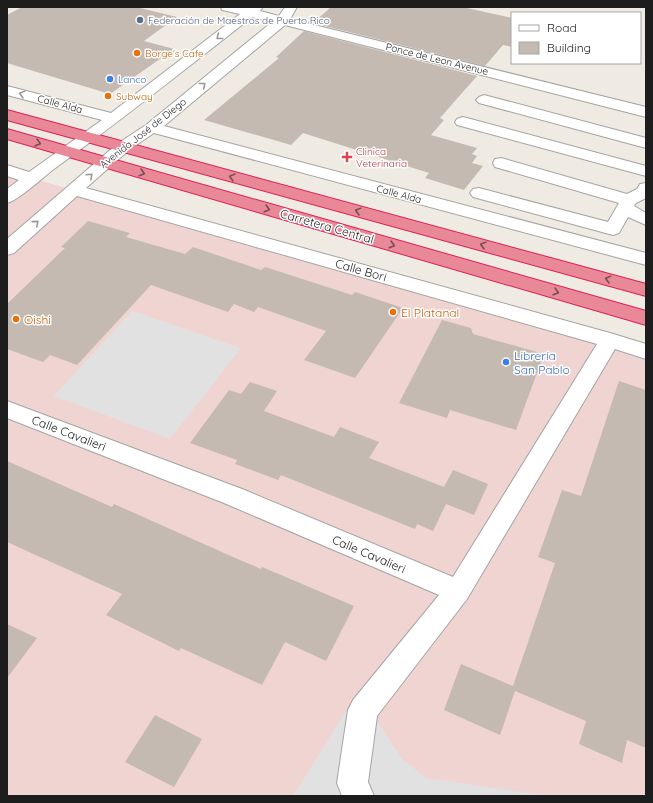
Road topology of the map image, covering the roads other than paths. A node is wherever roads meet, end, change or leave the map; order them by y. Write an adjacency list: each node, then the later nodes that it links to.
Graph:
1 (227, 7): 3 (street, Ponce de Leon Avenue)
2 (291, 7): 4 (street, Avenida José de Diego)
3 (254, 10): 4 (street, Ponce de Leon Avenue); 9 (street, one-way to 9)
4 (282, 21): 7 (street, Ponce de Leon Avenue); 11 (street, Avenida José de Diego, one-way to 4)
5 (7, 90): 9 (street, Calle Alda, one-way to 5)
6 (484, 100): 14 (street)
7 (646, 112)
8 (7, 115): 13 (highway, Carretera Central)
9 (114, 118): 13 (street)
10 (464, 122): 20 (street)
11 (152, 128): 15 (street, Avenida José de Diego); 29 (street, Calle Alda)
12 (7, 134): 16 (highway, Carretera Central, one-way to 16)
13 (87, 137): 15 (highway, Carretera Central); 16 (street)
14 (646, 143)
15 (123, 147): 17 (street, Avenida José de Diego); 30 (highway, Carretera Central, one-way to 15)
16 (68, 151): 17 (highway, Carretera Central); 21 (street)
17 (105, 162): 23 (street, Avenida José de Diego, one-way to 17); 31 (highway, Carretera Central, one-way to 31)
18 (501, 163): 26 (street)
19 (7, 170): 21 (street)
20 (646, 171)
21 (31, 178): 25 (street)
22 (646, 188): 26 (street)
23 (74, 190): 28 (street, Avenida José de Diego, one-way to 23); 32 (street, Calle Bori)
24 (479, 193): 26 (street)
25 (7, 198)
26 (626, 204): 27 (street)
27 (646, 220)
28 (7, 249)
29 (646, 260)
30 (646, 290)
31 (646, 318)
32 (610, 340): 33 (street, Calle Bori); 35 (street)
33 (646, 352)
34 (7, 410): 35 (street, Calle Cavalieri)
35 (458, 591): 36 (street)
36 (358, 796)

